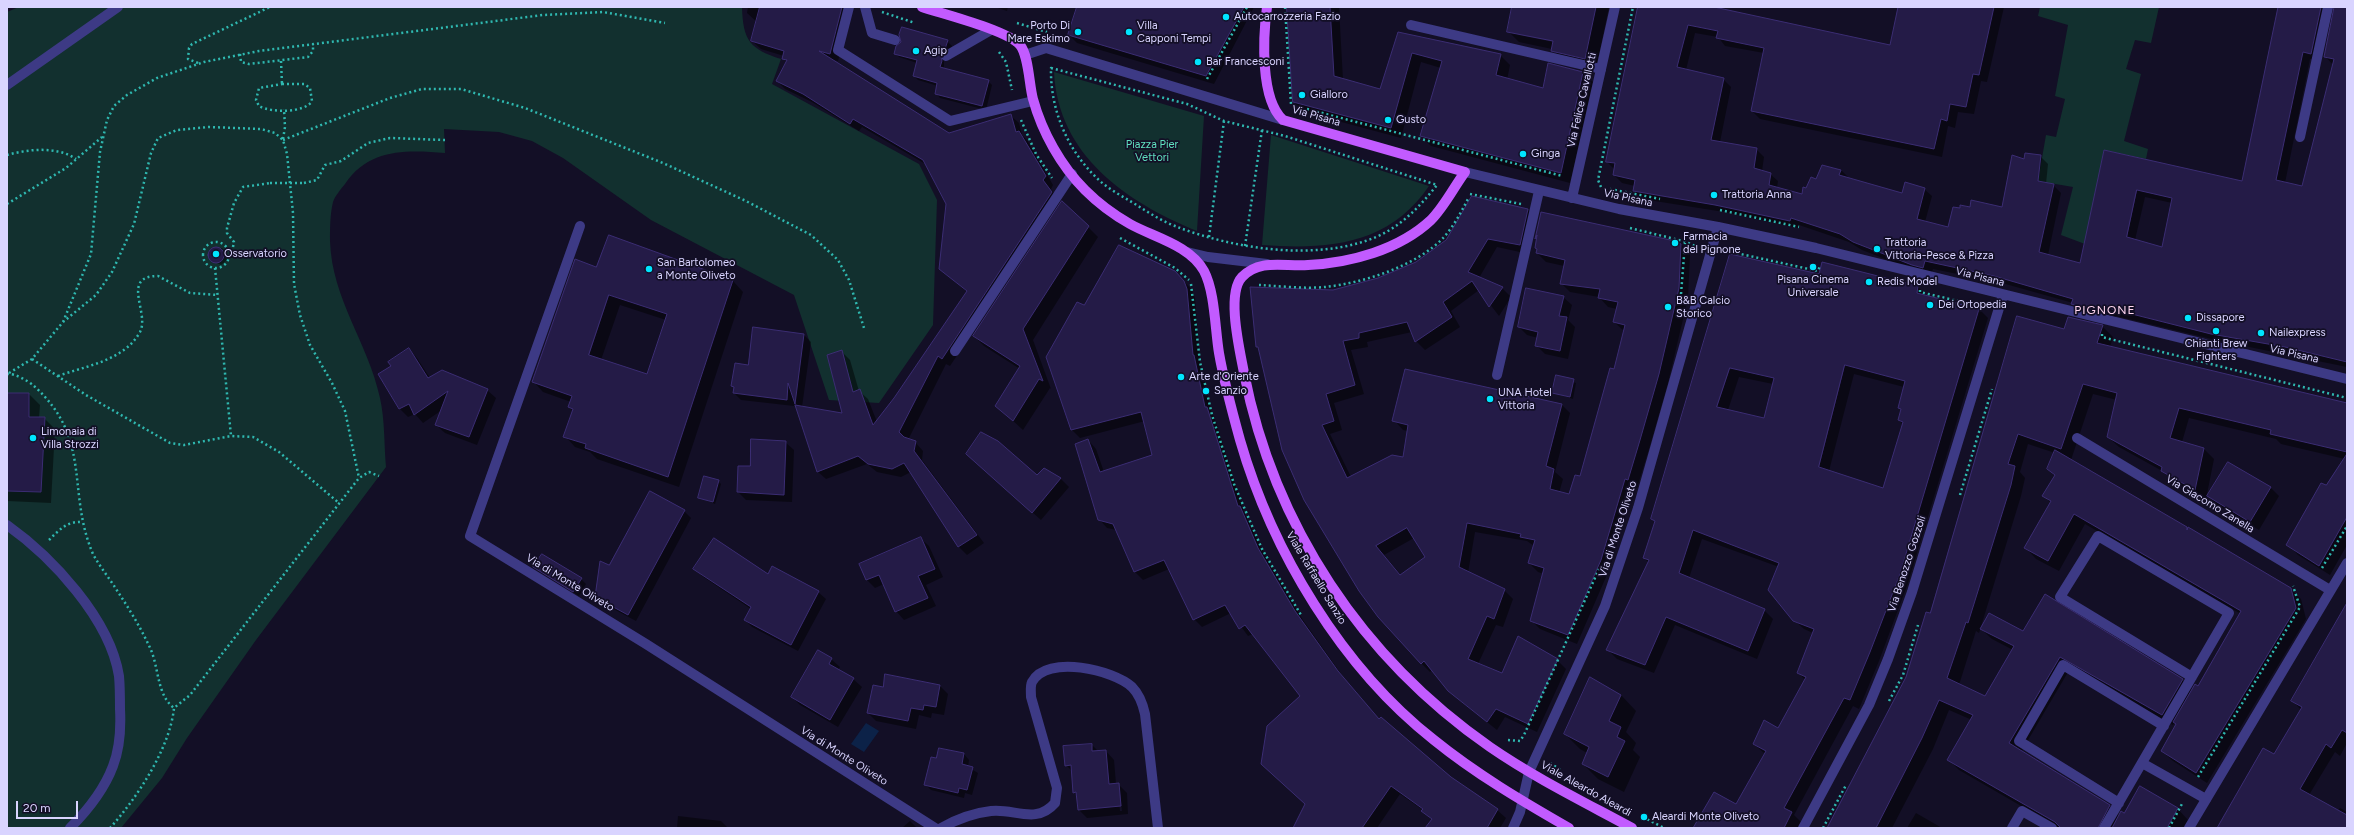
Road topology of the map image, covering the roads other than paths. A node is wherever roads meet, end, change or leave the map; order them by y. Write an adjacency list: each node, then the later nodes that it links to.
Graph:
1 (118, 7): 14 (street)
2 (849, 7): 15 (street)
3 (865, 7): 10 (street)
4 (922, 7): 9 (main road)
5 (1267, 7): 16 (main road)
6 (1615, 7): 13 (street, Via Felice Cavallotti)
7 (2328, 7): 17 (street)
8 (1411, 25): 13 (street)
9 (991, 30): 11 (main road); 12 (street)
10 (895, 40)
11 (1024, 54): 15 (main road); 16 (street, Via Pisana)
12 (946, 56)
13 (1601, 69): 21 (street, Via Felice Cavallotti)
14 (7, 85)
15 (1033, 100): 19 (main road)
16 (1284, 120): 18 (main road, Via Pisana)
17 (2300, 137)
18 (1465, 172): 20 (street, Via Pisana); 25 (main road)
19 (1072, 174): 24 (main road); 27 (street)
20 (1539, 191): 21 (street, Via Pisana); 28 (street)
21 (1572, 198): 23 (street, Via Pisana)
22 (580, 226): 42 (street, Via di Monte Oliveto)
23 (1718, 227): 26 (street, Via Pisana); 37 (street, Via di Monte Oliveto)
24 (1187, 252): 25 (street); 39 (main road, Viale Raffaello Sanzio)
25 (1267, 264): 37 (main road, Viale Raffaello Sanzio)
26 (2003, 295): 29 (street, Via Pisana); 48 (street, Via Benozzo Gozzoli)
27 (955, 351)
28 (1497, 375)
29 (2347, 379)
30 (2077, 438): 33 (street, Via Giacomo Zanella)
31 (7, 525): 41 (street)
32 (2347, 563): 33 (street)
33 (2330, 590): 38 (street)
34 (2192, 677): 34 (street); 35 (street)
35 (2164, 726): 36 (street); 40 (street)
36 (2142, 763): 38 (street); 40 (street)
37 (1529, 772): 39 (street, Via di Monte Oliveto); 47 (main road, Viale Aleardo Aleardi)
38 (2206, 799): 52 (street)
39 (1522, 801): 45 (street, Via di Monte Oliveto); 46 (main road)
40 (2119, 804): 51 (street)
41 (70, 828)
42 (934, 828)
43 (941, 828): 44 (street)
44 (1158, 828)
45 (1513, 828)
46 (1569, 828)
47 (1632, 828)
48 (1803, 828)
49 (2012, 828): 50 (street)
50 (2052, 828)
51 (2104, 828)
52 (2189, 828)

